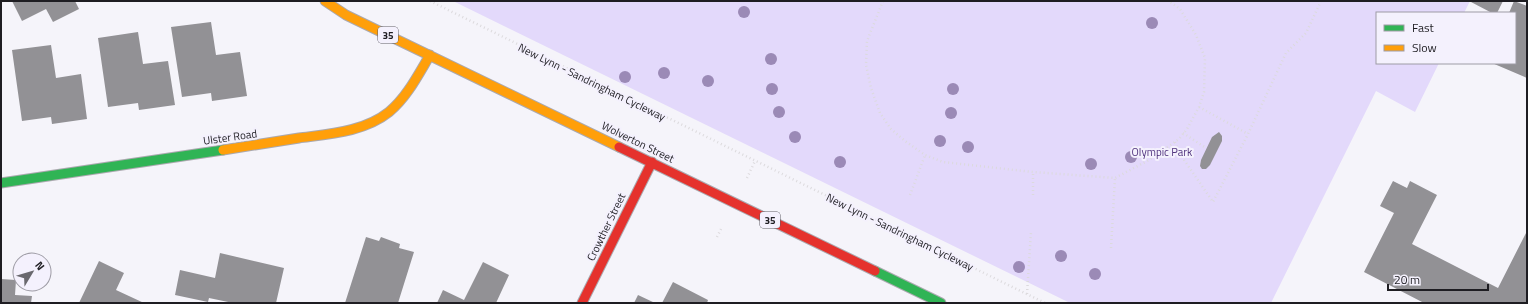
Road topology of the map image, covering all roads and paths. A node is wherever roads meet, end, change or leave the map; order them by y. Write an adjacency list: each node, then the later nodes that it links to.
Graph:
1 (325, 1): 6 (main road, Wolverton Street / 35)
2 (430, 1): 13 (path, New Lynn - Sandringham Cycleway)
3 (883, 1): 12 (path)
4 (1169, 1): 7 (path)
5 (1321, 1): 9 (path)
6 (430, 55): 14 (main road, Wolverton Street / 35); 18 (main road, Ulster Road)
7 (1199, 106): 8 (path); 9 (path)
8 (1184, 133): 10 (path); 11 (path)
9 (1248, 134): 10 (path)
10 (1175, 142): 17 (path)
11 (1206, 148)
12 (925, 155): 16 (path); 20 (path)
13 (755, 161): 15 (path); 23 (path, New Lynn - Sandringham Cycleway)
14 (652, 162): 24 (main road, Crowther Street); 25 (main road, Wolverton Street / 35)
15 (752, 168)
16 (1033, 172): 17 (path); 19 (path)
17 (1115, 178): 22 (path)
18 (1, 183)
19 (1033, 195)
20 (910, 196)
21 (1031, 232): 23 (path)
22 (1111, 248)
23 (1027, 294): 26 (path, New Lynn - Sandringham Cycleway)
24 (582, 303)
25 (941, 303)
26 (1045, 303)

